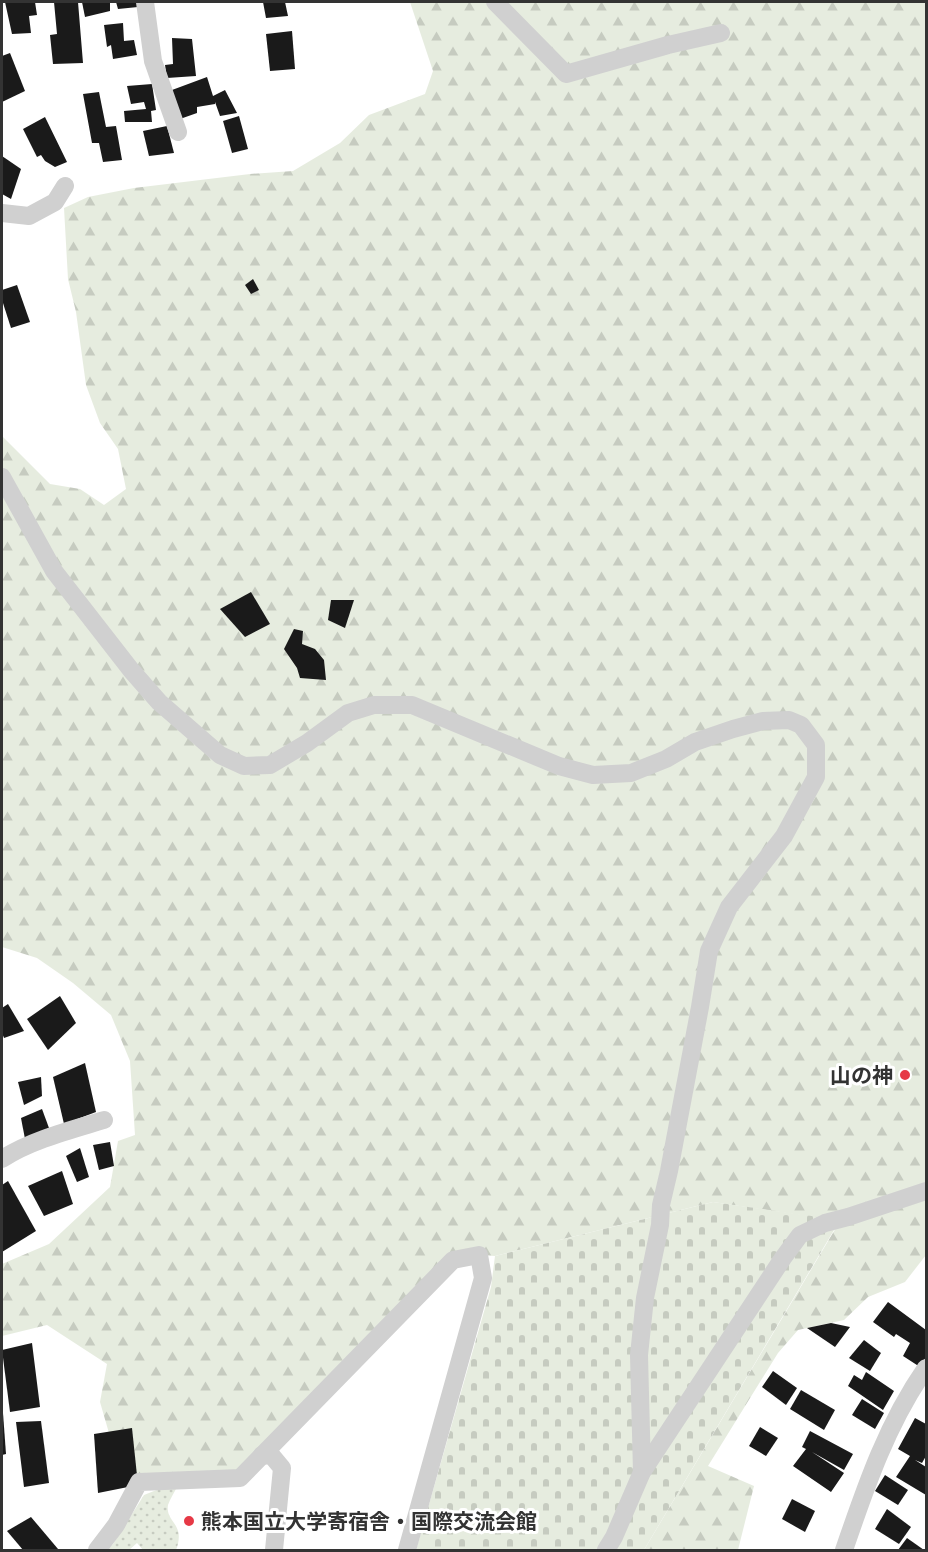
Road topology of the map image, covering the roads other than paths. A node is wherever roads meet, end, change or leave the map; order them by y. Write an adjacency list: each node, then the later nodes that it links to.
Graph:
1 (145, 2): 4 (street)
2 (495, 2): 3 (street)
3 (721, 33)
4 (178, 132)
5 (65, 186): 6 (street)
6 (2, 213)
7 (2, 477): 13 (street)
8 (105, 1120): 9 (street)
9 (4, 1153)
10 (927, 1191): 13 (street)
11 (927, 1368): 18 (street)
12 (262, 1455): 14 (street); 15 (street); 16 (street)
13 (642, 1472): 17 (street)
14 (97, 1551)
15 (274, 1551)
16 (406, 1551)
17 (606, 1551)
18 (844, 1551)

